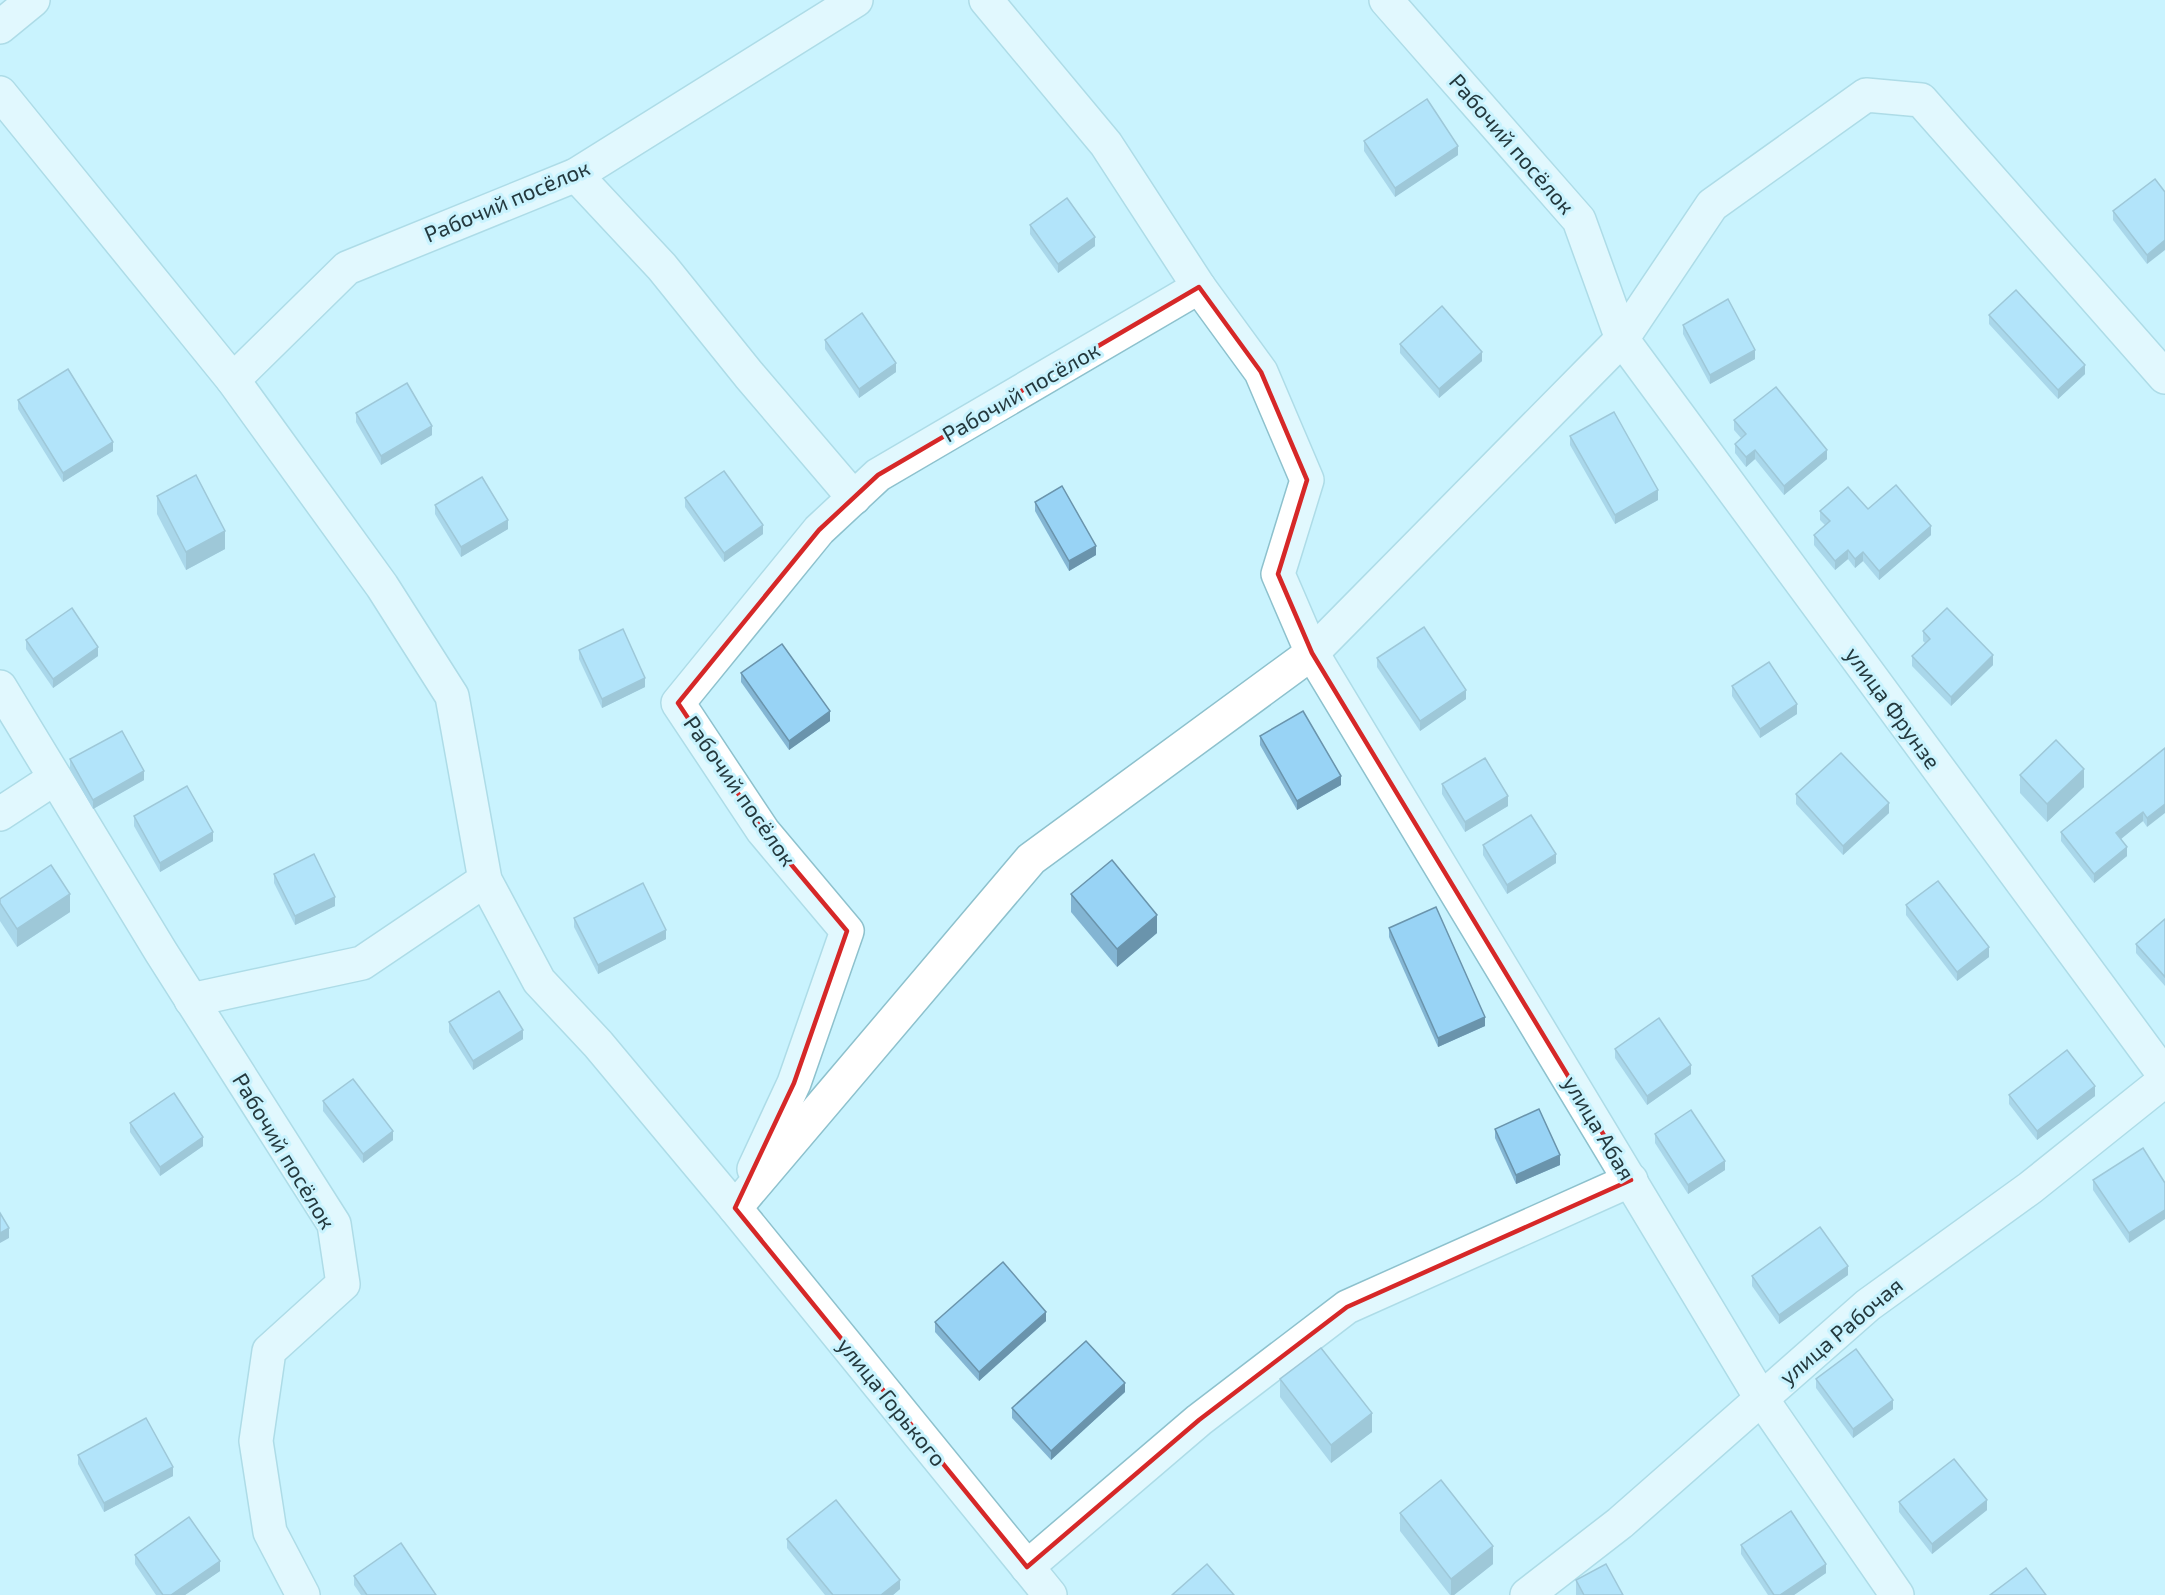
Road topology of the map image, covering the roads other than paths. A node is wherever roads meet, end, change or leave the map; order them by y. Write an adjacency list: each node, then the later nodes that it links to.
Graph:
1 (33, 0): 5 (street)
2 (856, 0): 7 (street, Рабочий посёлок)
3 (986, 0): 8 (street)
4 (1386, 0): 9 (street, Рабочий посёлок)
5 (0, 27)
6 (0, 93): 11 (street)
7 (576, 175): 11 (street, Рабочий посёлок); 12 (street)
8 (1199, 287): 12 (street, Рабочий посёлок); 13 (street)
9 (1622, 339): 10 (street); 13 (street); 19 (street, улица Фрунзе)
10 (2165, 377)
11 (233, 380): 17 (street)
12 (854, 498): 21 (street, Рабочий посёлок)
13 (1312, 653): 20 (street, улица Абая); 21 (street)
14 (0, 687): 15 (street, Рабочий посёлок)
15 (55, 778): 16 (street); 18 (street, Рабочий посёлок)
16 (0, 814)
17 (485, 880): 18 (street); 21 (street)
18 (191, 1000): 24 (street, Рабочий посёлок)
19 (2165, 1078): 22 (street, улица Рабочая)
20 (1631, 1180): 22 (street, улица Абая); 23 (street)
21 (735, 1208): 23 (street, улица Горького)
22 (1761, 1398): 26 (street, улица Рабочая); 27 (street, улица Абая)
23 (1027, 1567): 25 (street, улица Горького)
24 (303, 1595)
25 (1050, 1595)
26 (1527, 1595)
27 (1898, 1595)

